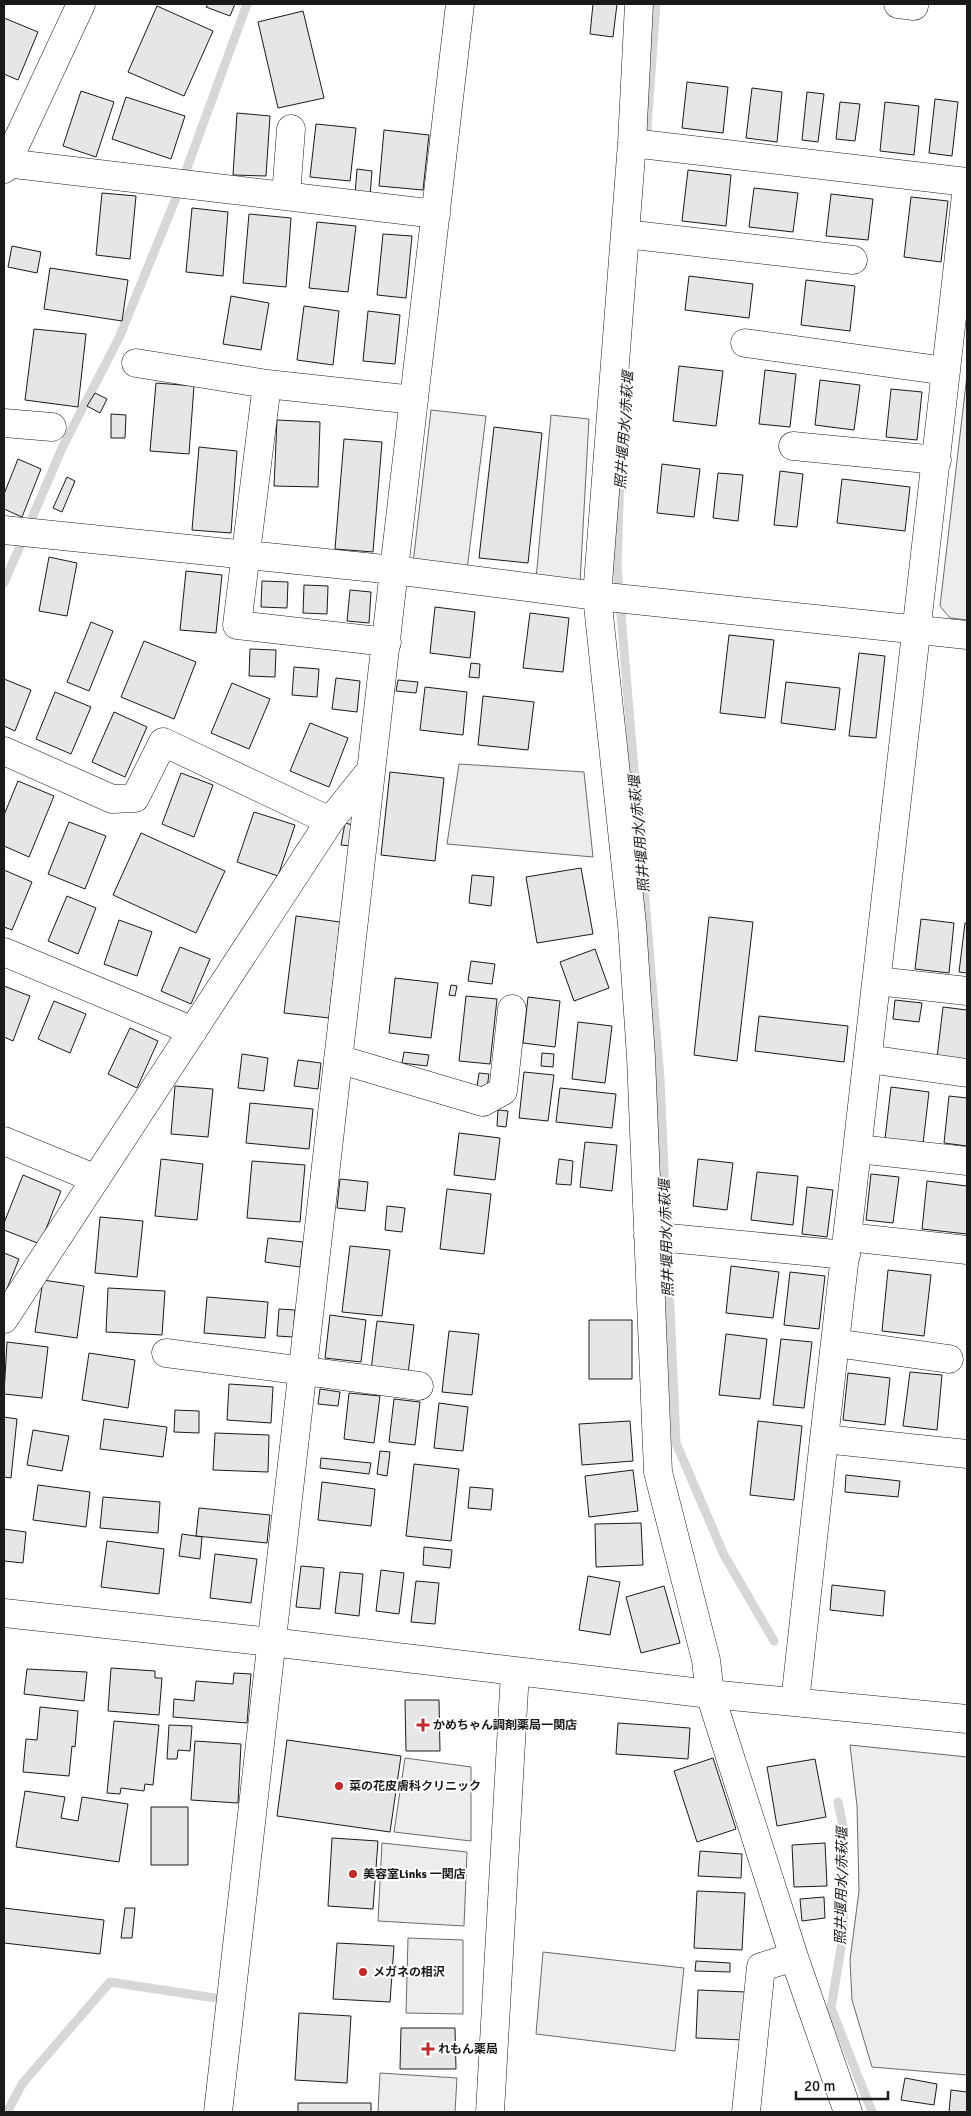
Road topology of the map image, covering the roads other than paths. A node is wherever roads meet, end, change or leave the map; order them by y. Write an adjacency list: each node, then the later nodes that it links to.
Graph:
1 (81, 4): 6 (street)
2 (460, 4): 10 (street)
3 (639, 4): 5 (street)
4 (291, 129): 9 (street)
5 (632, 143): 7 (street); 11 (street)
6 (5, 166): 9 (street)
7 (967, 182)
8 (967, 186): 15 (street)
9 (286, 196): 10 (street)
10 (436, 214): 17 (street)
11 (625, 234): 12 (street); 25 (street)
12 (853, 260)
13 (745, 343): 15 (street)
14 (136, 363): 16 (street)
15 (946, 372): 21 (street)
16 (267, 384): 17 (street); 23 (street)
17 (414, 400): 24 (street)
18 (4, 423): 19 (street)
19 (52, 427)
20 (793, 446): 21 (street)
21 (937, 460): 26 (street)
22 (4, 530): 23 (street)
23 (246, 554): 24 (street); 28 (street)
24 (394, 570): 25 (street); 28 (street)
25 (597, 596): 26 (street); 44 (street)
26 (918, 629): 27 (street); 33 (street)
27 (967, 635)
28 (387, 642): 30 (street)
29 (4, 751): 31 (street)
30 (372, 770): 31 (street); 37 (street)
31 (330, 821): 36 (street)
32 (4, 952): 36 (street)
33 (877, 981): 34 (street); 38 (street)
34 (967, 991)
35 (512, 1009): 37 (street)
36 (193, 1031): 43 (street)
37 (338, 1059): 51 (street)
38 (868, 1059): 39 (street); 41 (street)
39 (967, 1073)
40 (4, 1141): 43 (street)
41 (858, 1149): 42 (street); 45 (street)
42 (967, 1161)
43 (96, 1179): 47 (street)
44 (648, 1236): 45 (street); 58 (street)
45 (847, 1246): 46 (street); 48 (street)
46 (967, 1250)
47 (4, 1320)
48 (835, 1343): 50 (street); 53 (street)
49 (166, 1353): 51 (street)
50 (949, 1359)
51 (302, 1371): 52 (street); 56 (street)
52 (419, 1386)
53 (824, 1439): 54 (street); 59 (street)
54 (967, 1454)
55 (4, 1614): 56 (street)
56 (271, 1642): 57 (street); 62 (street)
57 (515, 1672): 58 (street); 63 (street)
58 (710, 1694): 59 (street); 61 (street)
59 (795, 1702): 60 (street)
60 (967, 1719)
61 (794, 1957): 64 (street); 65 (street)
62 (218, 2112)
63 (490, 2112)
64 (746, 2112)
65 (848, 2112)

